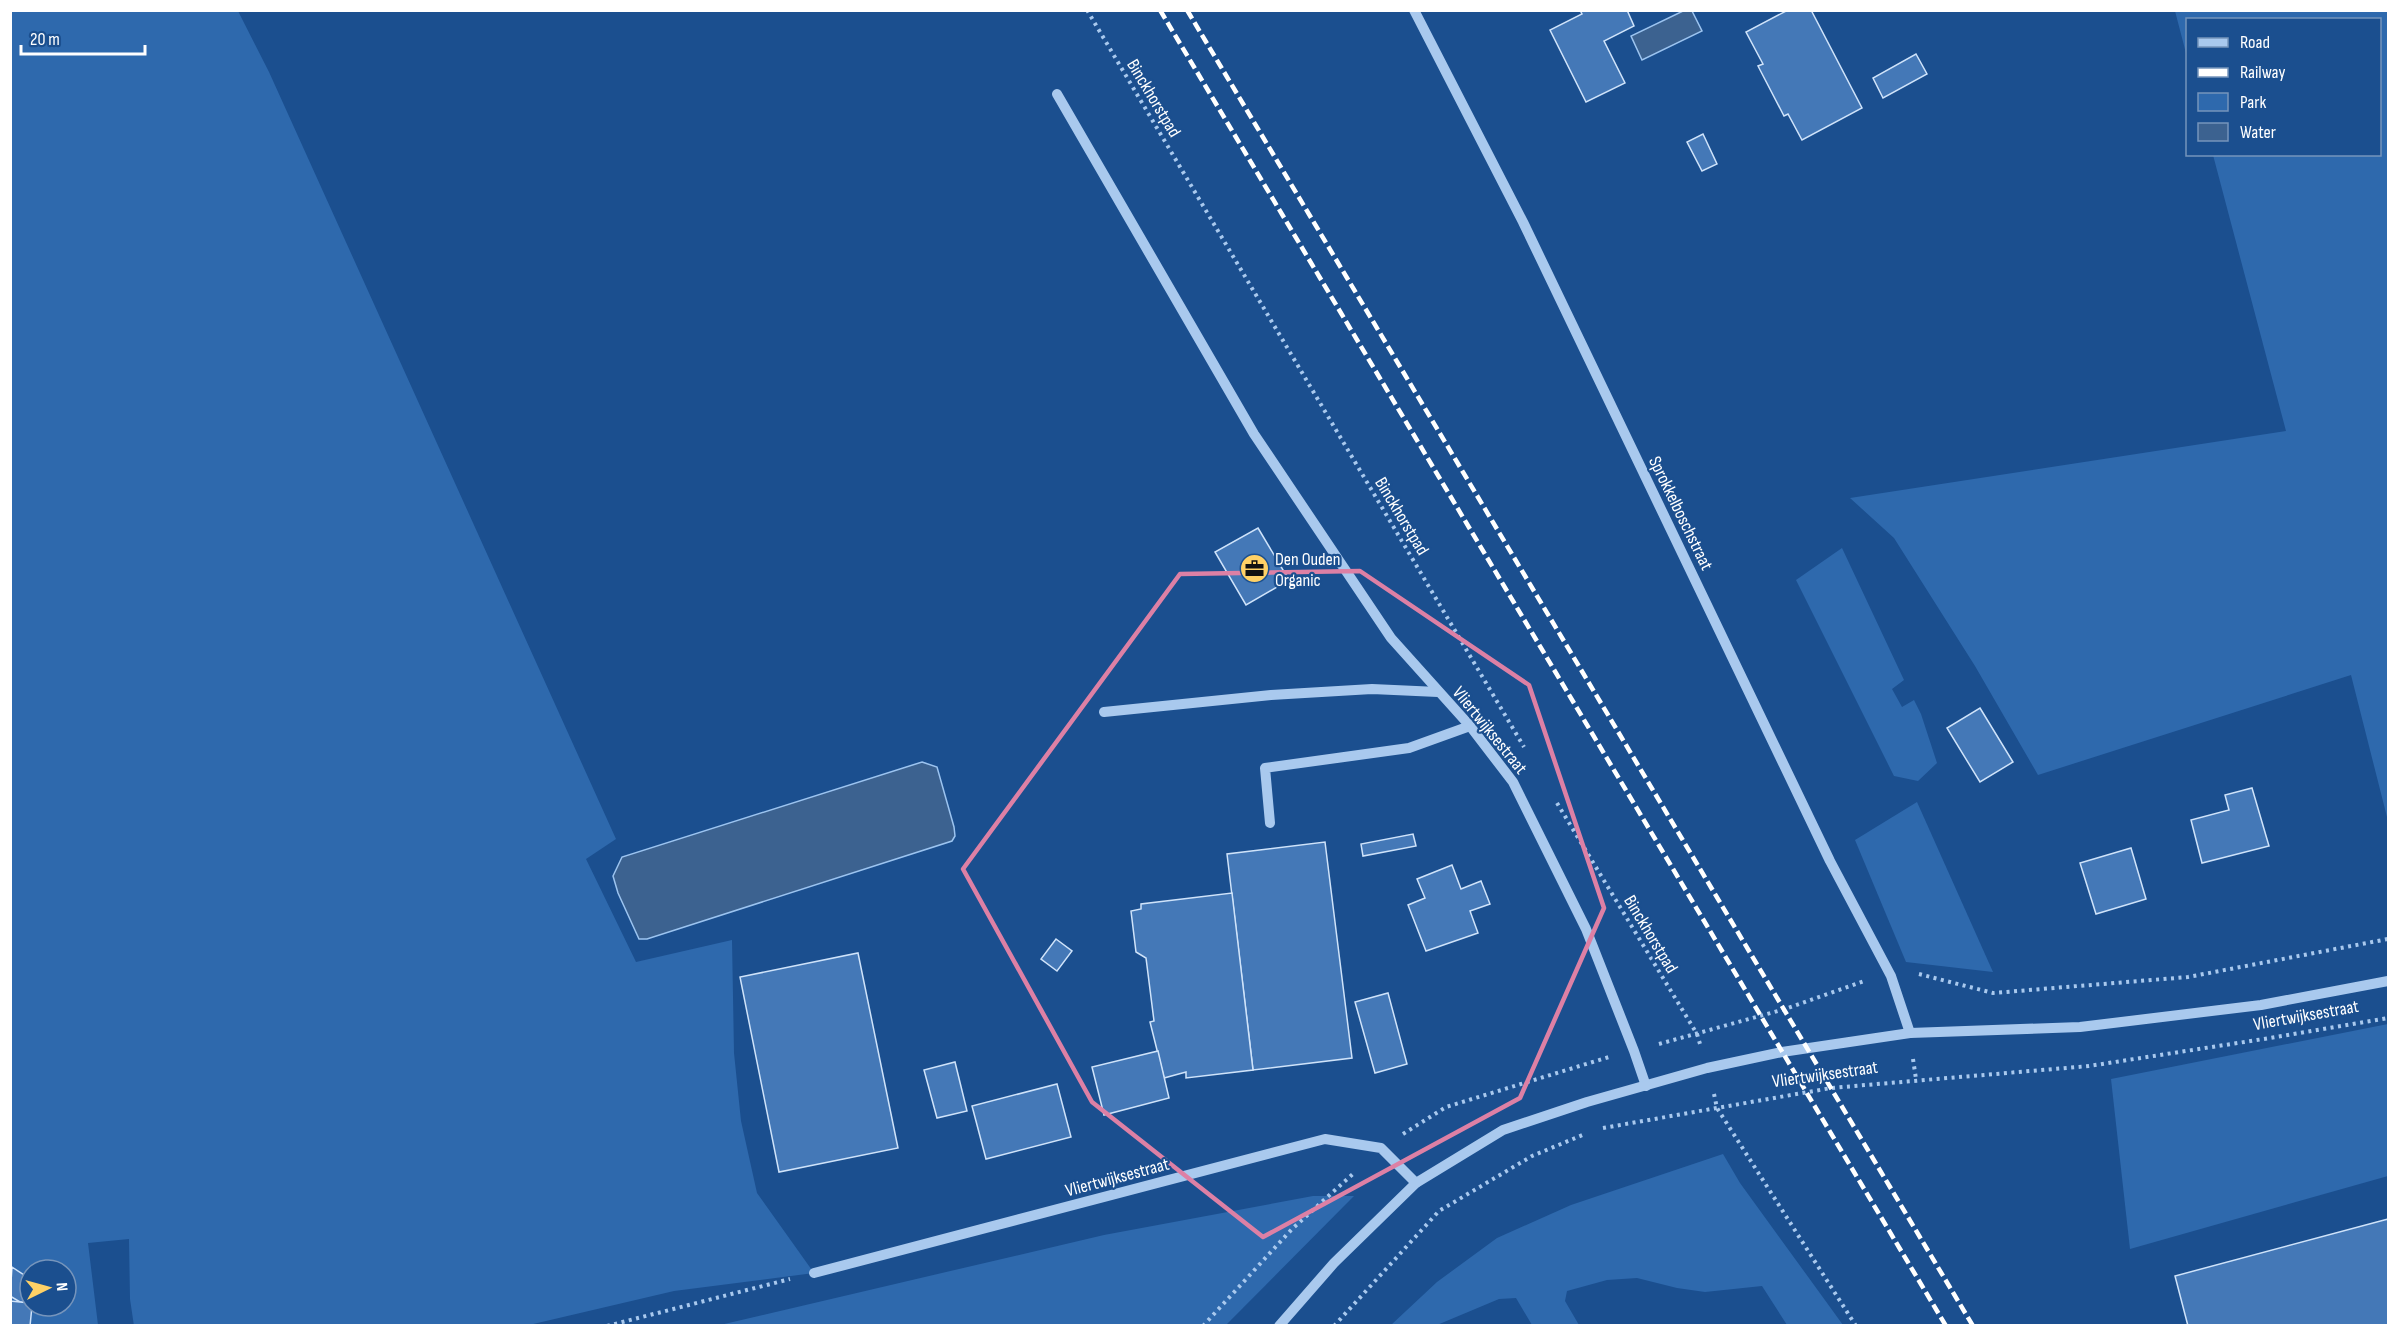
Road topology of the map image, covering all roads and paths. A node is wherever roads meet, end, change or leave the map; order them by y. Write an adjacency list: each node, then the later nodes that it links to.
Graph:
1 (1087, 10): 7 (path, Binckhorstpad)
2 (1414, 10): 11 (street, Sprokkelboschstraat)
3 (1057, 94): 4 (street, Vliertwijksestraat)
4 (1438, 692): 5 (street); 6 (street, Vliertwijksestraat)
5 (1104, 712)
6 (1470, 726): 9 (street); 15 (street, Vliertwijksestraat)
7 (1529, 756)
8 (1553, 796): 11 (path, Binckhorstpad)
9 (1270, 824)
10 (2388, 939): 11 (path)
11 (1891, 976): 14 (street, Sprokkelboschstraat)
12 (2388, 981): 14 (street, Vliertwijksestraat)
13 (2388, 1018): 16 (path, Vliertwijksestraat)
14 (1910, 1033): 15 (street, Vliertwijksestraat)
15 (1646, 1086): 17 (street, Vliertwijksestraat)
16 (1717, 1108): 21 (path, Vliertwijksestraat); 22 (path)
17 (1416, 1183): 18 (street, Vliertwijksestraat); 20 (street, Vliertwijksestraat)
18 (814, 1273): 19 (path)
19 (607, 1326)
20 (1279, 1326)
21 (1334, 1326)
22 (1856, 1326)

